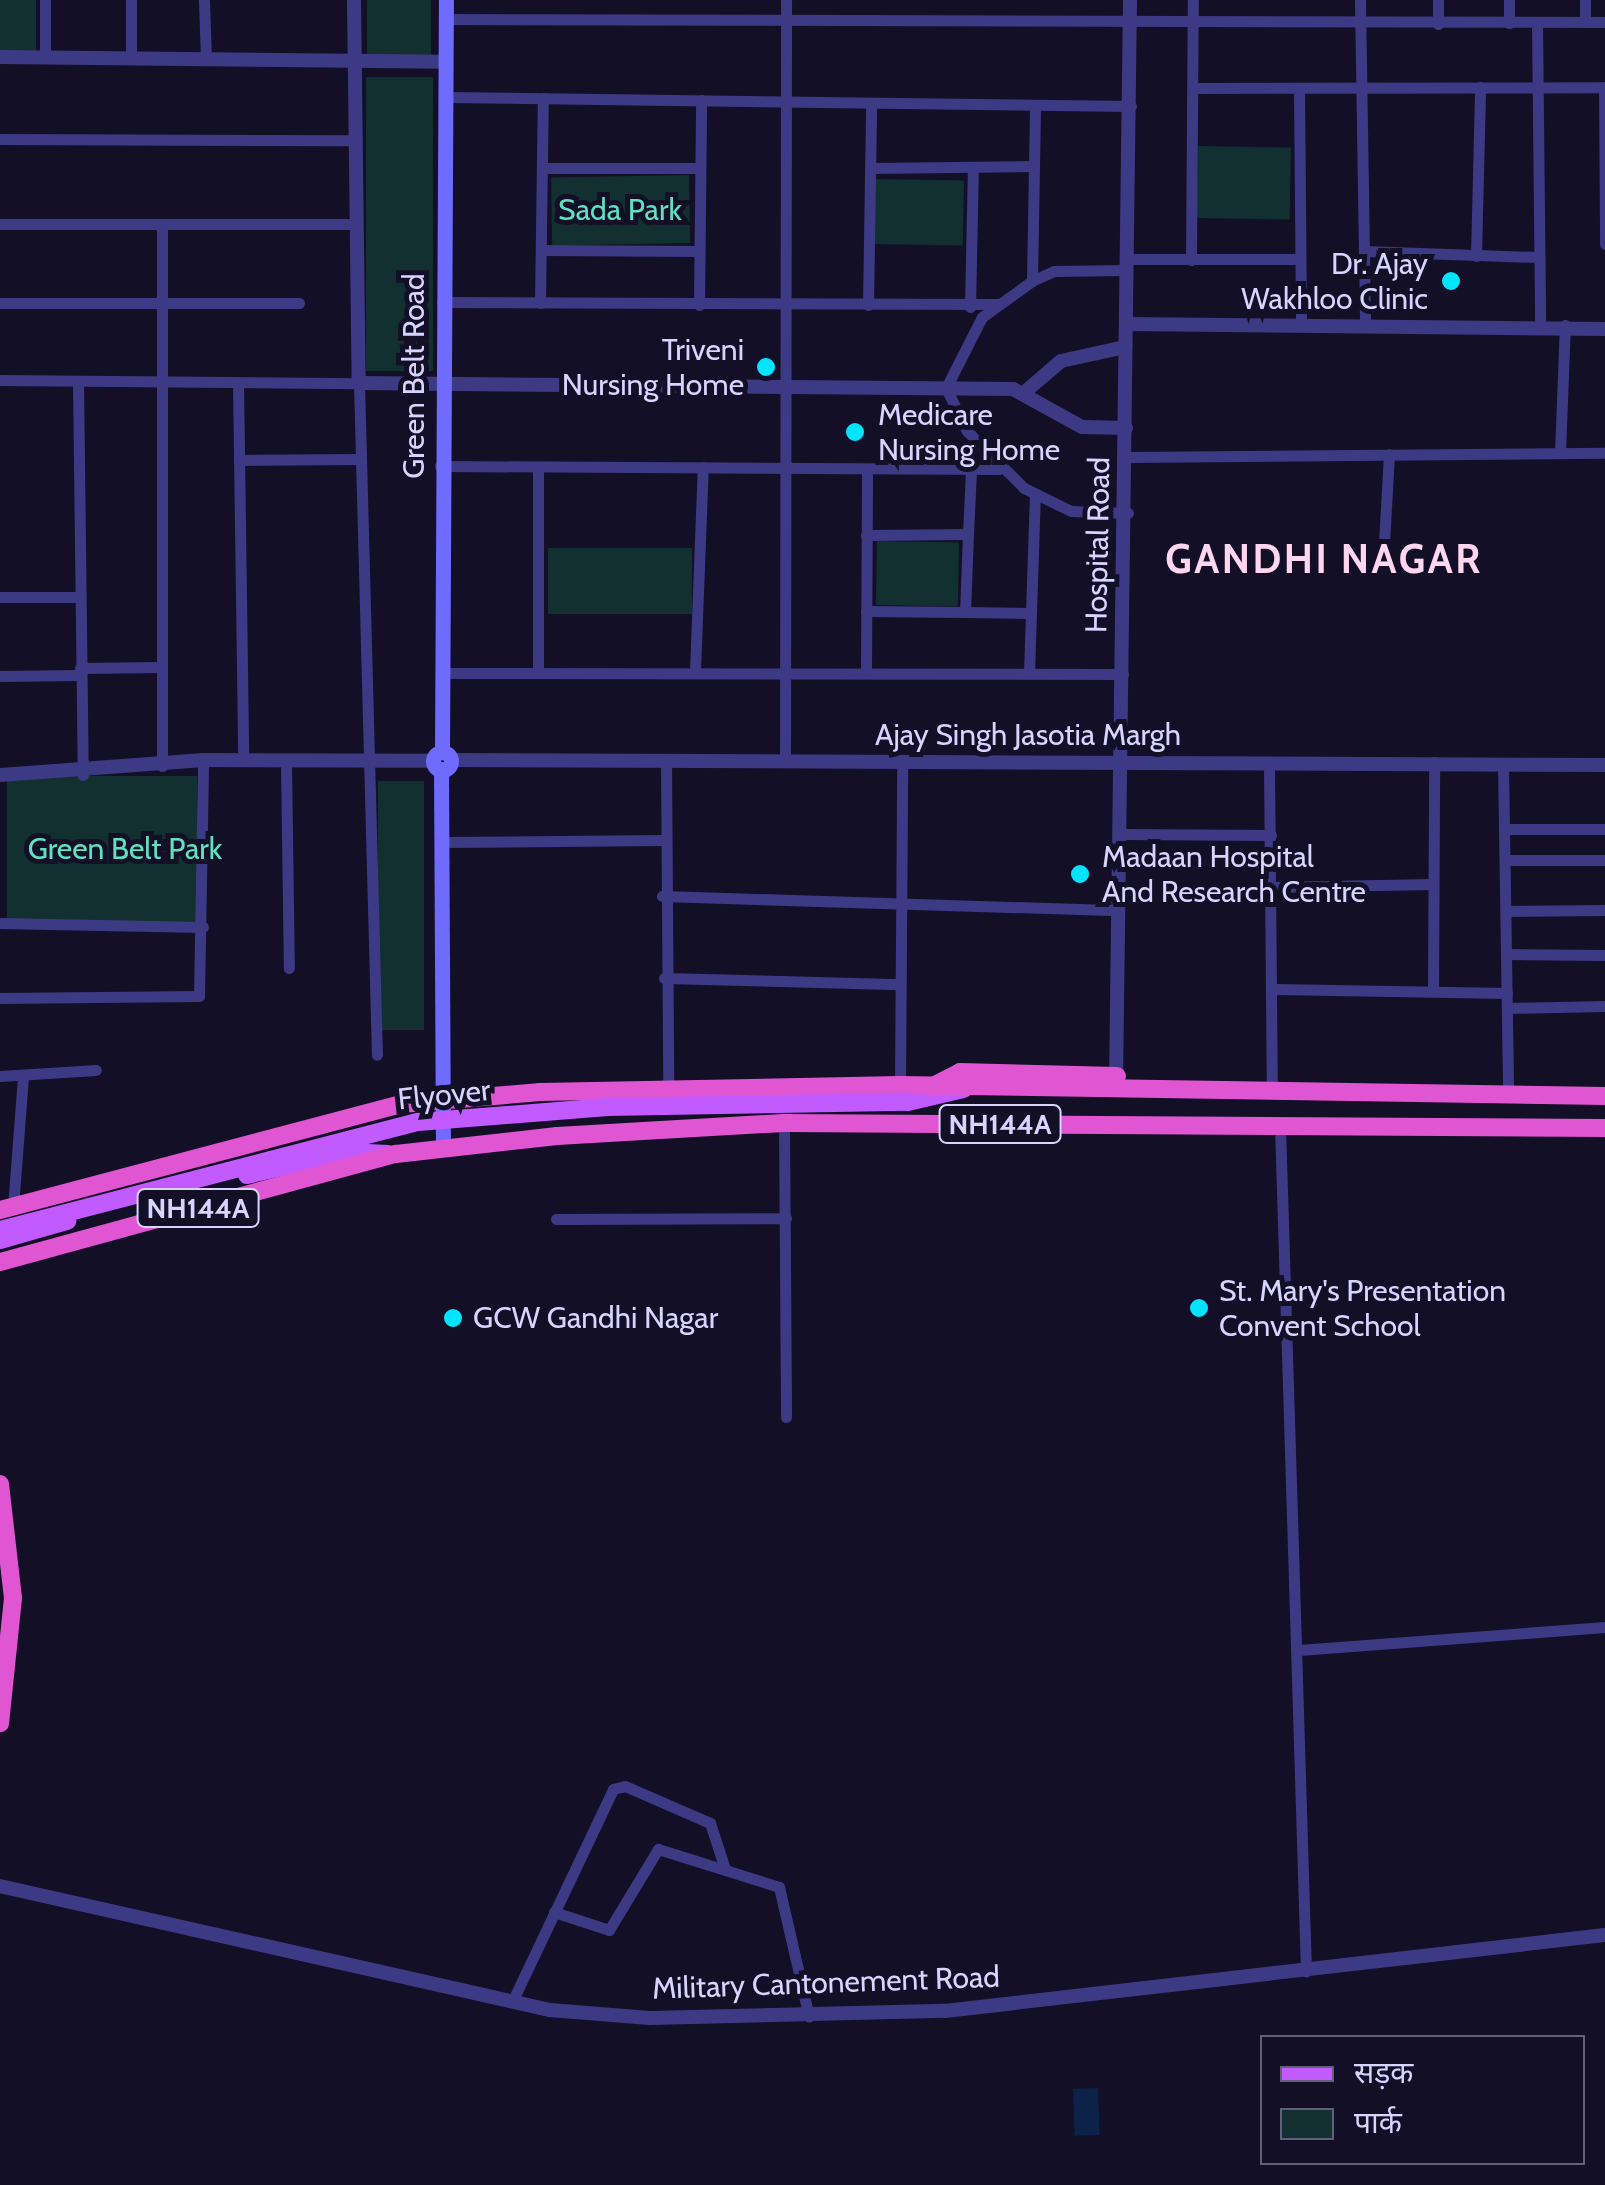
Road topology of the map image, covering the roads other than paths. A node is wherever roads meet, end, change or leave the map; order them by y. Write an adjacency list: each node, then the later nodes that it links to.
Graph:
1 (44, 0): 24 (street)
2 (131, 0): 25 (street)
3 (204, 0): 26 (street)
4 (354, 0): 27 (street)
5 (446, 0): 13 (main road, Green Belt Road)
6 (786, 0): 14 (street)
7 (1130, 0): 16 (street, Hospital Road)
8 (1193, 0): 15 (street)
9 (1360, 0): 22 (street)
10 (1438, 0): 21 (street)
11 (1509, 0): 20 (street)
12 (1585, 0): 18 (street)
13 (446, 19): 14 (street); 28 (main road, Green Belt Road)
14 (786, 20): 16 (street); 38 (street)
15 (1193, 21): 16 (street); 22 (street); 33 (street)
16 (1130, 22): 41 (street, Hospital Road)
17 (1538, 22): 18 (street); 20 (street); 31 (street)
18 (1584, 22): 19 (street)
19 (1605, 22)
20 (1508, 23): 21 (street)
21 (1438, 24): 22 (street)
22 (1359, 25): 29 (street)
23 (0, 57): 24 (street)
24 (45, 57): 25 (street)
25 (131, 57): 26 (street)
26 (206, 59): 27 (street)
27 (355, 62): 28 (street); 43 (street)
28 (445, 62): 35 (main road, Green Belt Road)
29 (1359, 86): 30 (street); 34 (street); 56 (street)
30 (1480, 86): 31 (street); 58 (street)
31 (1538, 86): 32 (street); 59 (street)
32 (1605, 87): 44 (street)
33 (1196, 88): 34 (street); 61 (street)
34 (1298, 88): 60 (street)
35 (444, 97): 36 (street); 65 (main road, Green Belt Road)
36 (543, 98): 37 (street); 46 (street)
37 (701, 100): 38 (street); 47 (street)
38 (788, 101): 39 (street); 72 (street)
39 (871, 104): 40 (street); 48 (street)
40 (1035, 105): 41 (street); 45 (street)
41 (1130, 106): 62 (street, Hospital Road)
42 (0, 139): 43 (street)
43 (351, 140): 53 (street)
44 (1605, 143): 50 (street)
45 (1034, 166): 49 (street); 63 (street)
46 (543, 168): 47 (street); 55 (street)
47 (699, 168): 57 (street)
48 (870, 168): 49 (street); 71 (street)
49 (972, 168): 73 (street)
50 (1604, 200): 54 (street)
51 (0, 224): 52 (street)
52 (162, 224): 53 (street); 64 (street)
53 (352, 224): 85 (street)
54 (1605, 244)
55 (541, 250): 57 (street); 68 (street)
56 (1364, 250): 58 (street); 77 (street)
57 (699, 251): 70 (street)
58 (1476, 256): 59 (street)
59 (1540, 257): 74 (street)
60 (1297, 259): 61 (street); 76 (street)
61 (1191, 260): 62 (street)
62 (1125, 265): 63 (street); 75 (street, Hospital Road)
63 (1032, 281): 69 (street)
64 (162, 302): 66 (street); 67 (street); 83 (street)
65 (442, 302): 68 (street); 86 (main road, Green Belt Road)
66 (0, 303)
67 (298, 303)
68 (540, 303): 70 (street)
69 (998, 304): 73 (street); 88 (street)
70 (698, 305): 72 (street)
71 (868, 305): 72 (street); 73 (street)
72 (786, 306): 87 (street)
73 (970, 306)
74 (1540, 323): 77 (street); 78 (street)
75 (1126, 324): 76 (street); 80 (street, Hospital Road)
76 (1302, 324): 77 (street)
77 (1365, 325)
78 (1565, 326): 79 (street); 92 (street)
79 (1605, 329)
80 (1126, 347): 89 (street); 90 (street, Hospital Road)
81 (0, 380): 82 (street)
82 (78, 381): 83 (street); 109 (street)
83 (163, 382): 84 (street); 114 (street)
84 (238, 382): 85 (street); 96 (street)
85 (360, 383): 86 (street); 95 (street)
86 (441, 385): 87 (street); 97 (main road, Green Belt Road)
87 (784, 388): 88 (street); 100 (street)
88 (946, 388): 89 (street); 101 (street)
89 (1026, 391): 90 (street)
90 (1126, 428): 94 (street, Hospital Road)
91 (1605, 452): 92 (street)
92 (1560, 453): 93 (street)
93 (1389, 454): 94 (street); 108 (street)
94 (1130, 457): 105 (street, Hospital Road)
95 (362, 458): 96 (street); 130 (street)
96 (239, 460): 126 (street)
97 (440, 466): 98 (street); 118 (main road, Green Belt Road)
98 (538, 467): 99 (street); 119 (street)
99 (704, 468): 100 (street); 115 (street)
100 (784, 468): 103 (street); 117 (street)
101 (999, 469): 102 (street); 104 (street)
102 (972, 470): 103 (street); 106 (street)
103 (868, 471): 107 (street)
104 (1036, 496): 105 (street); 113 (street)
105 (1128, 513): 122 (street, Hospital Road)
106 (968, 534): 107 (street); 112 (street)
107 (866, 535): 111 (street)
108 (1384, 543)
109 (80, 596): 110 (street); 116 (street)
110 (0, 597)
111 (866, 611): 112 (street); 120 (street)
112 (965, 612): 113 (street)
113 (1030, 612): 121 (street)
114 (161, 667): 116 (street); 137 (street)
115 (694, 671): 117 (street); 119 (street)
116 (80, 672): 123 (street); 139 (street)
117 (785, 672): 120 (street); 131 (street)
118 (443, 673): 119 (street); 127 (main road, Green Belt Road)
119 (538, 673)
120 (866, 673): 121 (street)
121 (1029, 674): 122 (street)
122 (1123, 674): 128 (street, Hospital Road)
123 (0, 676)
124 (666, 759): 127 (street, Ajay Singh Jasotia Margh); 131 (street, Ajay Singh Jasotia Margh); 144 (street)
125 (203, 760): 126 (street, Ajay Singh Jasotia Margh); 137 (street, Ajay Singh Jasotia Margh); 156 (street)
126 (242, 760): 129 (street, Ajay Singh Jasotia Margh)
127 (442, 761): 130 (street, Ajay Singh Jasotia Margh); 145 (main road, Green Belt Road)
128 (1120, 761): 132 (street, Ajay Singh Jasotia Margh); 134 (street, Ajay Singh Jasotia Margh); 142 (street, Hospital Road)
129 (286, 762): 130 (street, Ajay Singh Jasotia Margh); 159 (street)
130 (370, 762): 168 (street)
131 (785, 762): 132 (street, Ajay Singh Jasotia Margh)
132 (902, 762): 151 (street)
133 (1434, 762): 134 (street, Ajay Singh Jasotia Margh); 135 (street, Ajay Singh Jasotia Margh); 148 (street)
134 (1269, 764): 143 (street)
135 (1503, 764): 136 (street, Ajay Singh Jasotia Margh); 141 (street)
136 (1605, 764)
137 (162, 766): 139 (street, Ajay Singh Jasotia Margh)
138 (0, 775): 139 (street, Ajay Singh Jasotia Margh)
139 (83, 775)
140 (1605, 829): 141 (street)
141 (1504, 830): 146 (street)
142 (1121, 834): 143 (street); 152 (street, Hospital Road)
143 (1272, 835): 149 (street)
144 (664, 840): 145 (street); 150 (street)
145 (442, 842): 180 (main road, Green Belt Road)
146 (1505, 860): 147 (street); 154 (street)
147 (1605, 860)
148 (1433, 884): 149 (street); 163 (street)
149 (1273, 887): 162 (street)
150 (662, 896): 151 (street); 160 (street)
151 (900, 902): 152 (street); 161 (street)
152 (1119, 910): 172 (street, Hospital Road)
153 (1605, 910): 154 (street)
154 (1506, 911): 157 (street)
155 (0, 923): 156 (street)
156 (203, 927): 165 (street)
157 (1506, 954): 158 (street); 164 (street)
158 (1605, 956)
159 (288, 968)
160 (664, 978): 161 (street); 173 (street)
161 (900, 984): 176 (street)
162 (1275, 990): 163 (street); 178 (street)
163 (1433, 990): 164 (street)
164 (1507, 992): 167 (street)
165 (0, 998)
166 (1605, 1006): 167 (street)
167 (1507, 1008): 177 (street)
168 (376, 1056)
169 (96, 1070): 171 (street)
170 (0, 1076): 171 (street)
171 (23, 1076): 186 (street)
172 (1116, 1084): 174 (highway); 175 (highway, NH144A); 178 (highway, NH144A)
173 (668, 1086): 176 (highway, NH144A); 180 (highway, NH144A)
174 (931, 1087): 175 (highway, NH144A); 176 (highway, NH144A)
175 (964, 1089): 176 (main road, Flyover)
176 (904, 1093): 189 (main road, Flyover, bridge)
177 (1508, 1093): 178 (highway, NH144A); 179 (highway, NH144A)
178 (1272, 1094)
179 (1605, 1096)
180 (444, 1101): 184 (main road, Green Belt Road); 186 (highway, NH144A)
181 (784, 1123): 182 (highway, NH144A); 184 (highway, NH144A); 187 (street)
182 (1280, 1126): 183 (highway, NH144A); 199 (street)
183 (1605, 1128)
184 (443, 1146): 185 (highway, NH144A)
185 (396, 1154): 190 (main road); 191 (highway, NH144A)
186 (6, 1209)
187 (786, 1218): 188 (street); 194 (street)
188 (556, 1219)
189 (0, 1230)
190 (0, 1240)
191 (32, 1254): 192 (highway, NH144A); 193 (highway)
192 (0, 1262)
193 (0, 1274)
194 (786, 1417)
195 (0, 1484): 200 (highway)
196 (0, 1584): 198 (highway)
197 (1605, 1627): 199 (street)
198 (0, 1645)
199 (1299, 1650): 205 (street)
200 (0, 1723)
201 (725, 1869): 203 (street); 203 (street); 207 (street)
202 (0, 1886): 206 (street, Military Cantonement Road)
203 (554, 1912): 206 (street)
204 (1605, 1935): 205 (street, Military Cantonement Road)
205 (1306, 1972): 207 (street, Military Cantonement Road)
206 (512, 2002): 207 (street, Military Cantonement Road)
207 (809, 2017)

